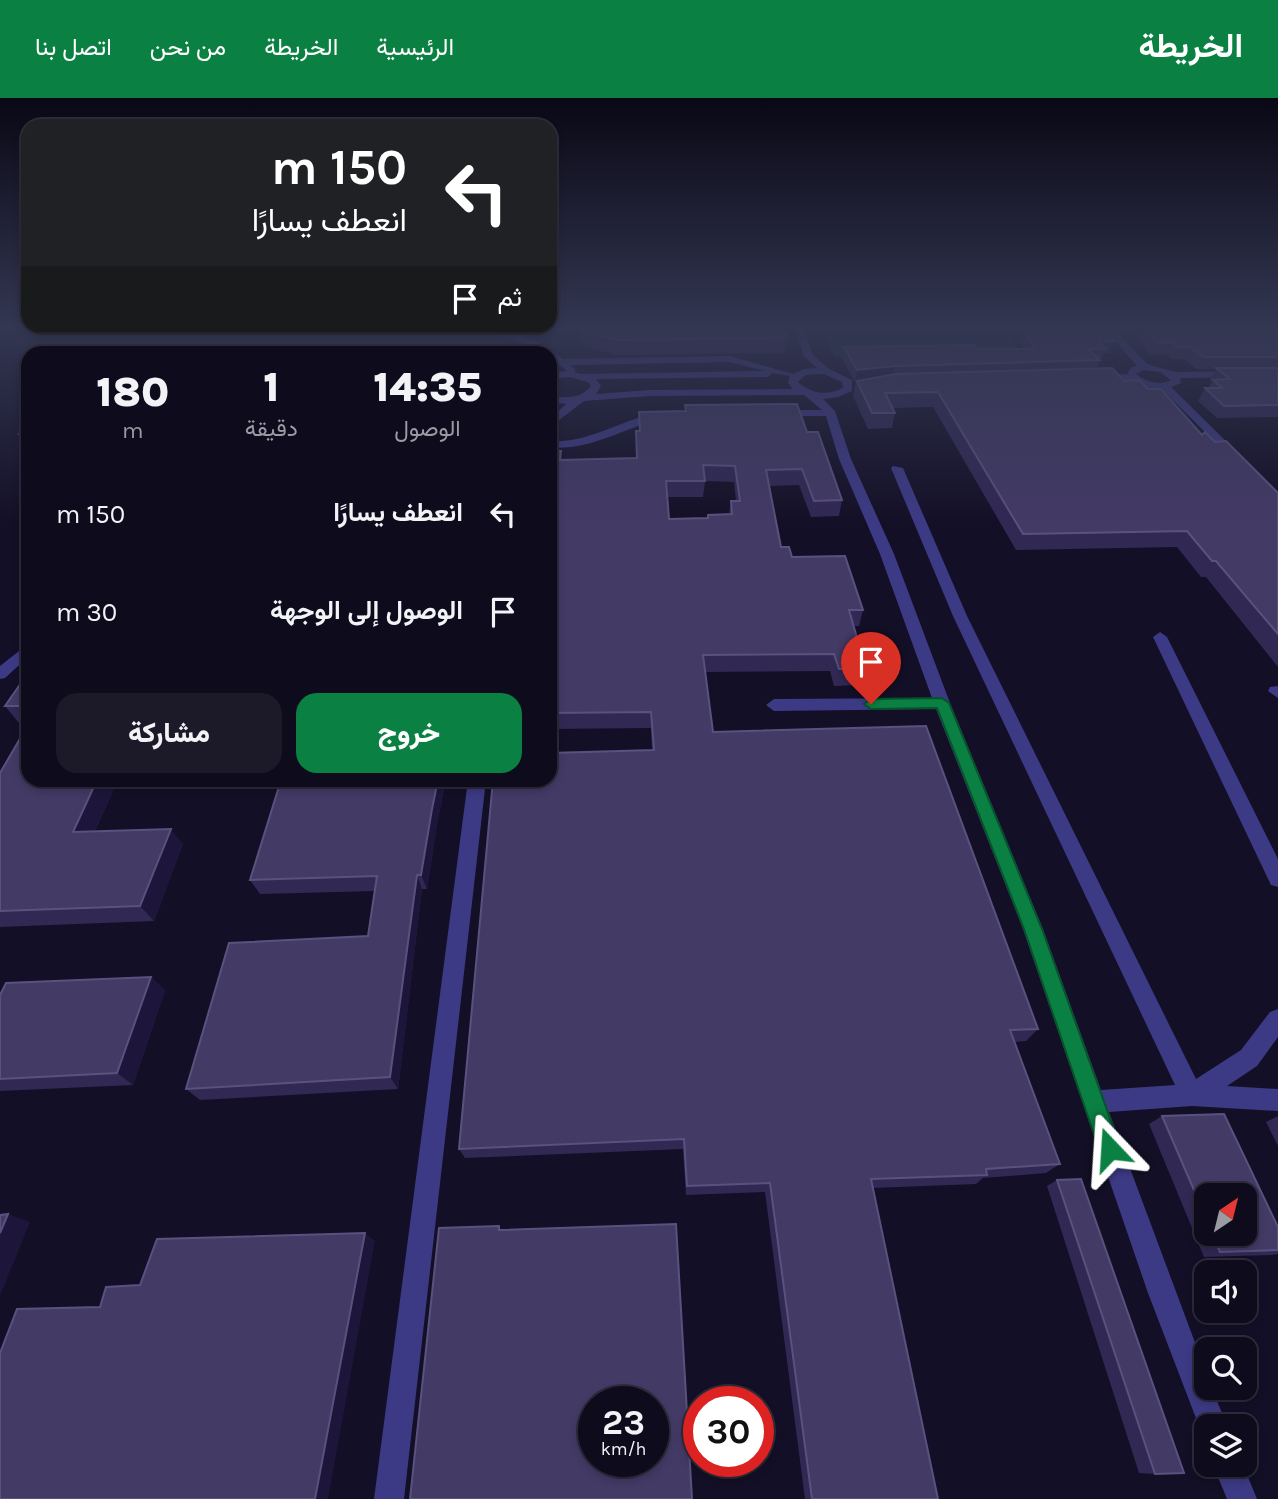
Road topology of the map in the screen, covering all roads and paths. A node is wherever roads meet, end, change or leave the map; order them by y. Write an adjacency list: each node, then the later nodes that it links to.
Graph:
1 (592, 393): 9 (street)
2 (777, 393): 7 (street)
3 (813, 393): 6 (street)
4 (813, 393): 6 (street)
5 (1171, 393): 20 (street)
6 (844, 396): 10 (street); 24 (street)
7 (600, 397): 9 (street); 11 (street)
8 (557, 399): 9 (street)
9 (580, 399): 14 (street)
10 (767, 413)
11 (655, 415): 12 (street); 15 (street)
12 (673, 415)
13 (614, 416): 15 (street)
14 (557, 418)
15 (631, 423): 17 (street)
16 (577, 430): 17 (street)
17 (574, 444): 18 (street)
18 (557, 445)
19 (897, 468): 29 (street)
20 (1250, 471)
21 (1160, 637): 27 (street)
22 (21, 655): 23 (street)
23 (0, 674)
24 (942, 703): 25 (street); 31 (street)
25 (774, 705)
26 (476, 787): 34 (street)
27 (1278, 879)
28 (1278, 1019): 29 (street)
29 (1192, 1095): 30 (street); 31 (street)
30 (1278, 1100)
31 (1093, 1102): 32 (street)
32 (1208, 1414)
33 (1233, 1477): 35 (street)
34 (389, 1499)
35 (1242, 1499)

